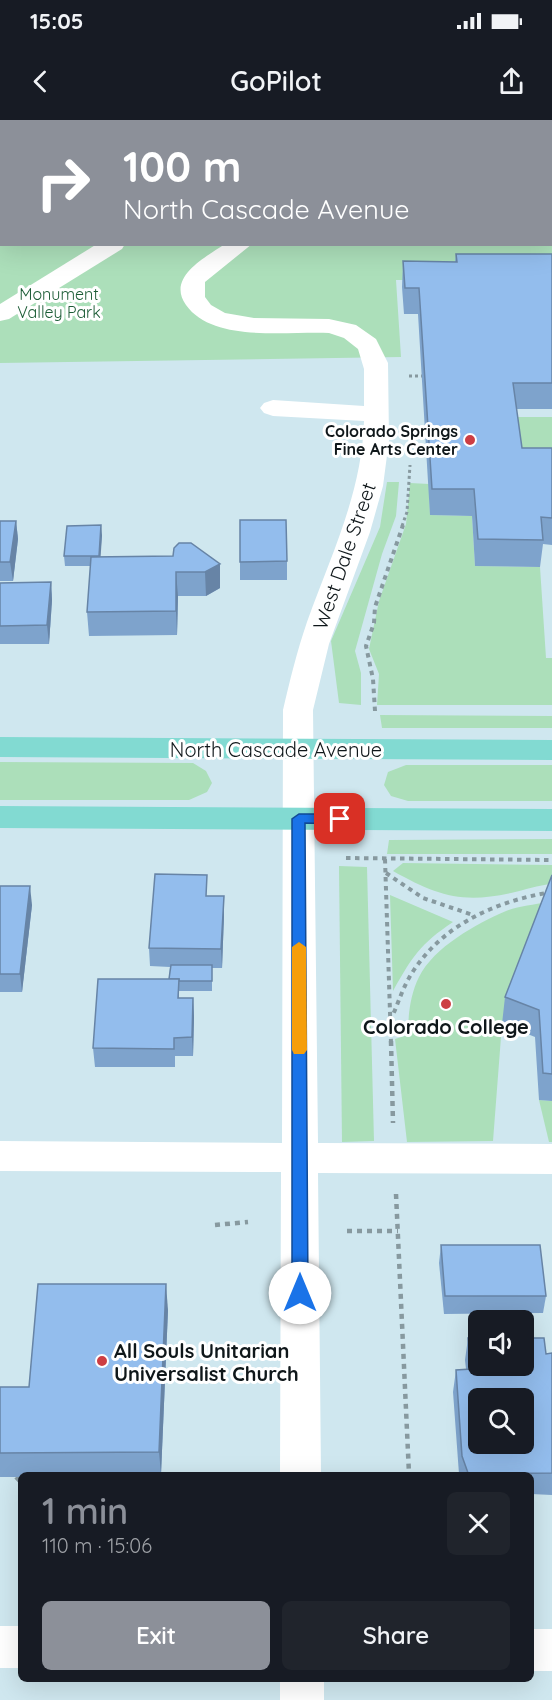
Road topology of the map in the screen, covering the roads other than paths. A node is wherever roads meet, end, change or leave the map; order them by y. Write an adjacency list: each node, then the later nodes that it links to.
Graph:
1 (111, 246): 3 (street)
2 (238, 246): 5 (street, West Dale Street)
3 (0, 314)
4 (273, 408): 5 (street)
5 (377, 414): 7 (street, West Dale Street)
6 (0, 747): 7 (main road, North Cascade Avenue)
7 (297, 750): 8 (main road, North Cascade Avenue); 10 (street, West Dale Street)
8 (552, 750)
9 (0, 817): 10 (main road)
10 (299, 819): 11 (main road); 13 (street, West Dale Street)
11 (552, 819)
12 (0, 1156): 13 (street)
13 (300, 1158): 14 (street); 15 (street, West Dale Street)
14 (552, 1159)
15 (301, 1472)
16 (0, 1647): 17 (street)
17 (18, 1647)
18 (534, 1650): 19 (street)
19 (552, 1650)
20 (302, 1682): 21 (street)
21 (302, 1700)

